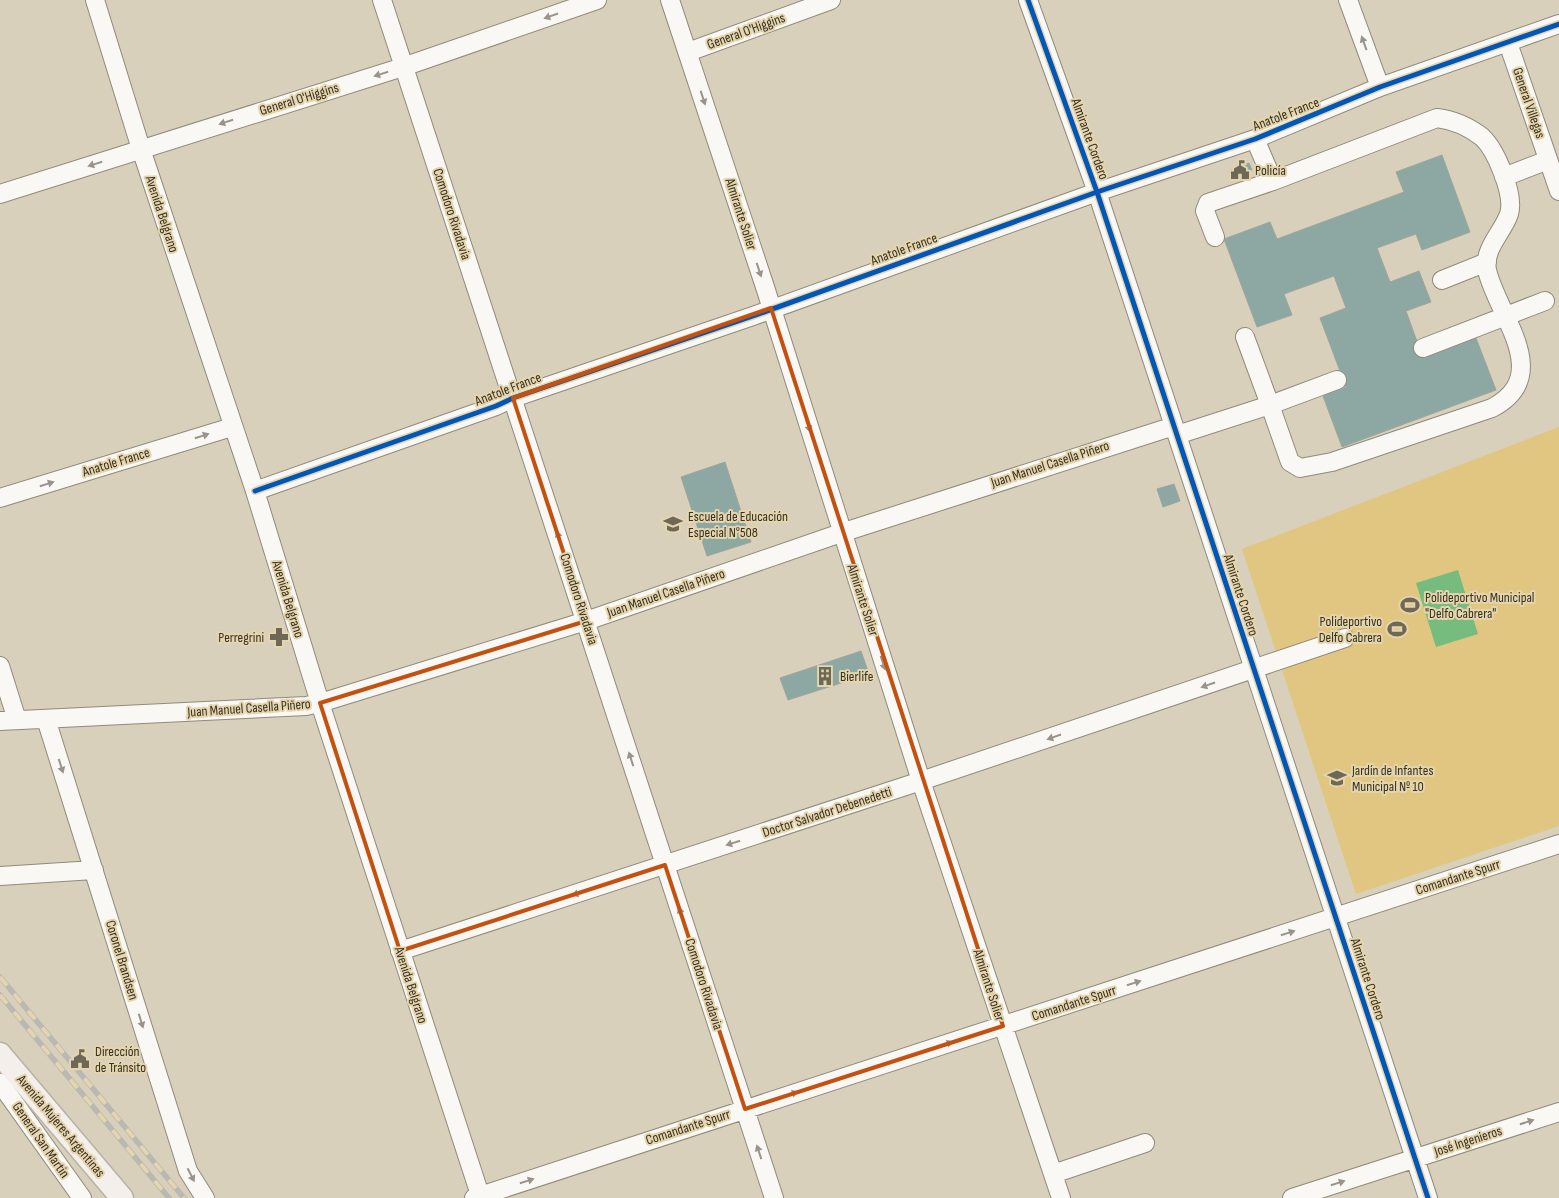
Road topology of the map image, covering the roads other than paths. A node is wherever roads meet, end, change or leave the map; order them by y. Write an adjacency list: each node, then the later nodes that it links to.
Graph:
1 (95, 0): 14 (street, Avenida Belgrano)
2 (382, 0): 11 (street, Comodoro Rivadavia)
3 (597, 0): 11 (street, General O'Higgins, one-way to 11)
4 (670, 0): 10 (street, Almirante Solier)
5 (831, 0): 10 (street, General O'Higgins)
6 (1028, 0): 18 (street, Almirante Cordero)
7 (1348, 0): 12 (street, one-way to 7)
8 (1559, 24): 9 (street, Anatole France)
9 (1508, 43): 12 (street, Anatole France); 15 (street, General Villegas)
10 (688, 52): 25 (street, Almirante Solier, one-way to 25)
11 (403, 67): 14 (street, General O'Higgins, one-way to 14); 30 (street, Comodoro Rivadavia)
12 (1380, 87): 13 (street, Anatole France)
13 (1255, 139): 17 (street); 18 (street, Anatole France)
14 (141, 149): 20 (street, General O'Higgins, one-way to 20); 32 (street, Avenida Belgrano)
15 (1548, 160): 16 (street); 19 (street, General Villegas)
16 (1504, 177): 17 (street); 22 (street)
17 (1273, 181): 21 (street)
18 (1097, 192): 25 (street, Anatole France); 33 (street, Almirante Cordero)
19 (1559, 192)
20 (0, 194)
21 (1215, 236)
22 (1487, 262): 23 (street); 26 (street)
23 (1442, 280)
24 (1545, 301): 26 (street)
25 (771, 308): 30 (street, Anatole France); 36 (street, Almirante Solier, one-way to 36)
26 (1505, 316): 28 (street); 31 (street)
27 (1245, 337): 31 (street)
28 (1424, 348)
29 (1337, 380): 31 (street, Juan Manuel Casella Piñero)
30 (513, 398): 34 (street, Anatole France); 37 (street, Comodoro Rivadavia, one-way to 30)
31 (1270, 405): 33 (street, Juan Manuel Casella Piñero)
32 (232, 427): 34 (street, Avenida Belgrano); 35 (street, Anatole France, one-way to 32)
33 (1175, 430): 36 (street, Juan Manuel Casella Piñero); 40 (street, Almirante Cordero)
34 (255, 490): 41 (street, Avenida Belgrano)
35 (0, 498)
36 (841, 533): 37 (street, Juan Manuel Casella Piñero); 44 (street, Almirante Solier, one-way to 44)
37 (586, 621): 41 (street, Juan Manuel Casella Piñero); 46 (street, Comodoro Rivadavia, one-way to 37)
38 (1344, 638): 40 (street, Doctor Salvador Debenedetti)
39 (0, 666): 43 (street)
40 (1254, 670): 44 (street, Doctor Salvador Debenedetti, one-way to 44); 49 (street, Almirante Cordero)
41 (320, 704): 42 (street, Juan Manuel Casella Piñero); 50 (street, Avenida Belgrano)
42 (46, 719): 43 (street, Juan Manuel Casella Piñero); 47 (street, Coronel Brandsen, one-way to 47)
43 (8, 720)
44 (922, 781): 46 (street, Doctor Salvador Debenedetti, one-way to 46); 51 (street, Almirante Solier)
45 (1559, 844): 49 (street, Comandante Spurr)
46 (665, 865): 50 (street, Doctor Salvador Debenedetti, one-way to 50); 54 (street, Comodoro Rivadavia, one-way to 46)
47 (94, 870): 48 (street); 62 (street, Coronel Brandsen, one-way to 62)
48 (0, 876)
49 (1336, 917): 51 (street, Comandante Spurr, one-way to 49); 57 (street, Almirante Cordero)
50 (400, 951): 59 (street, Avenida Belgrano)
51 (1003, 1026): 54 (street, Comandante Spurr, one-way to 51); 58 (street, Almirante Solier)
52 (0, 1054): 53 (main road, Avenida Mujeres Argentinas)
53 (5, 1079): 60 (street, General San Martín); 61 (main road, Avenida Mujeres Argentinas)
54 (745, 1109): 59 (street, Comandante Spurr, one-way to 54); 63 (street, Comodoro Rivadavia, one-way to 54)
55 (1559, 1112): 57 (street, José Ingenieros, one-way to 55)
56 (1145, 1143): 58 (street)
57 (1414, 1158): 65 (street, José Ingenieros, one-way to 57); 66 (street, Almirante Cordero)
58 (1053, 1174): 64 (street, Almirante Solier)
59 (479, 1197)
60 (82, 1198)
61 (122, 1198)
62 (205, 1198)
63 (774, 1198)
64 (1061, 1198)
65 (1292, 1198)
66 (1428, 1198)

